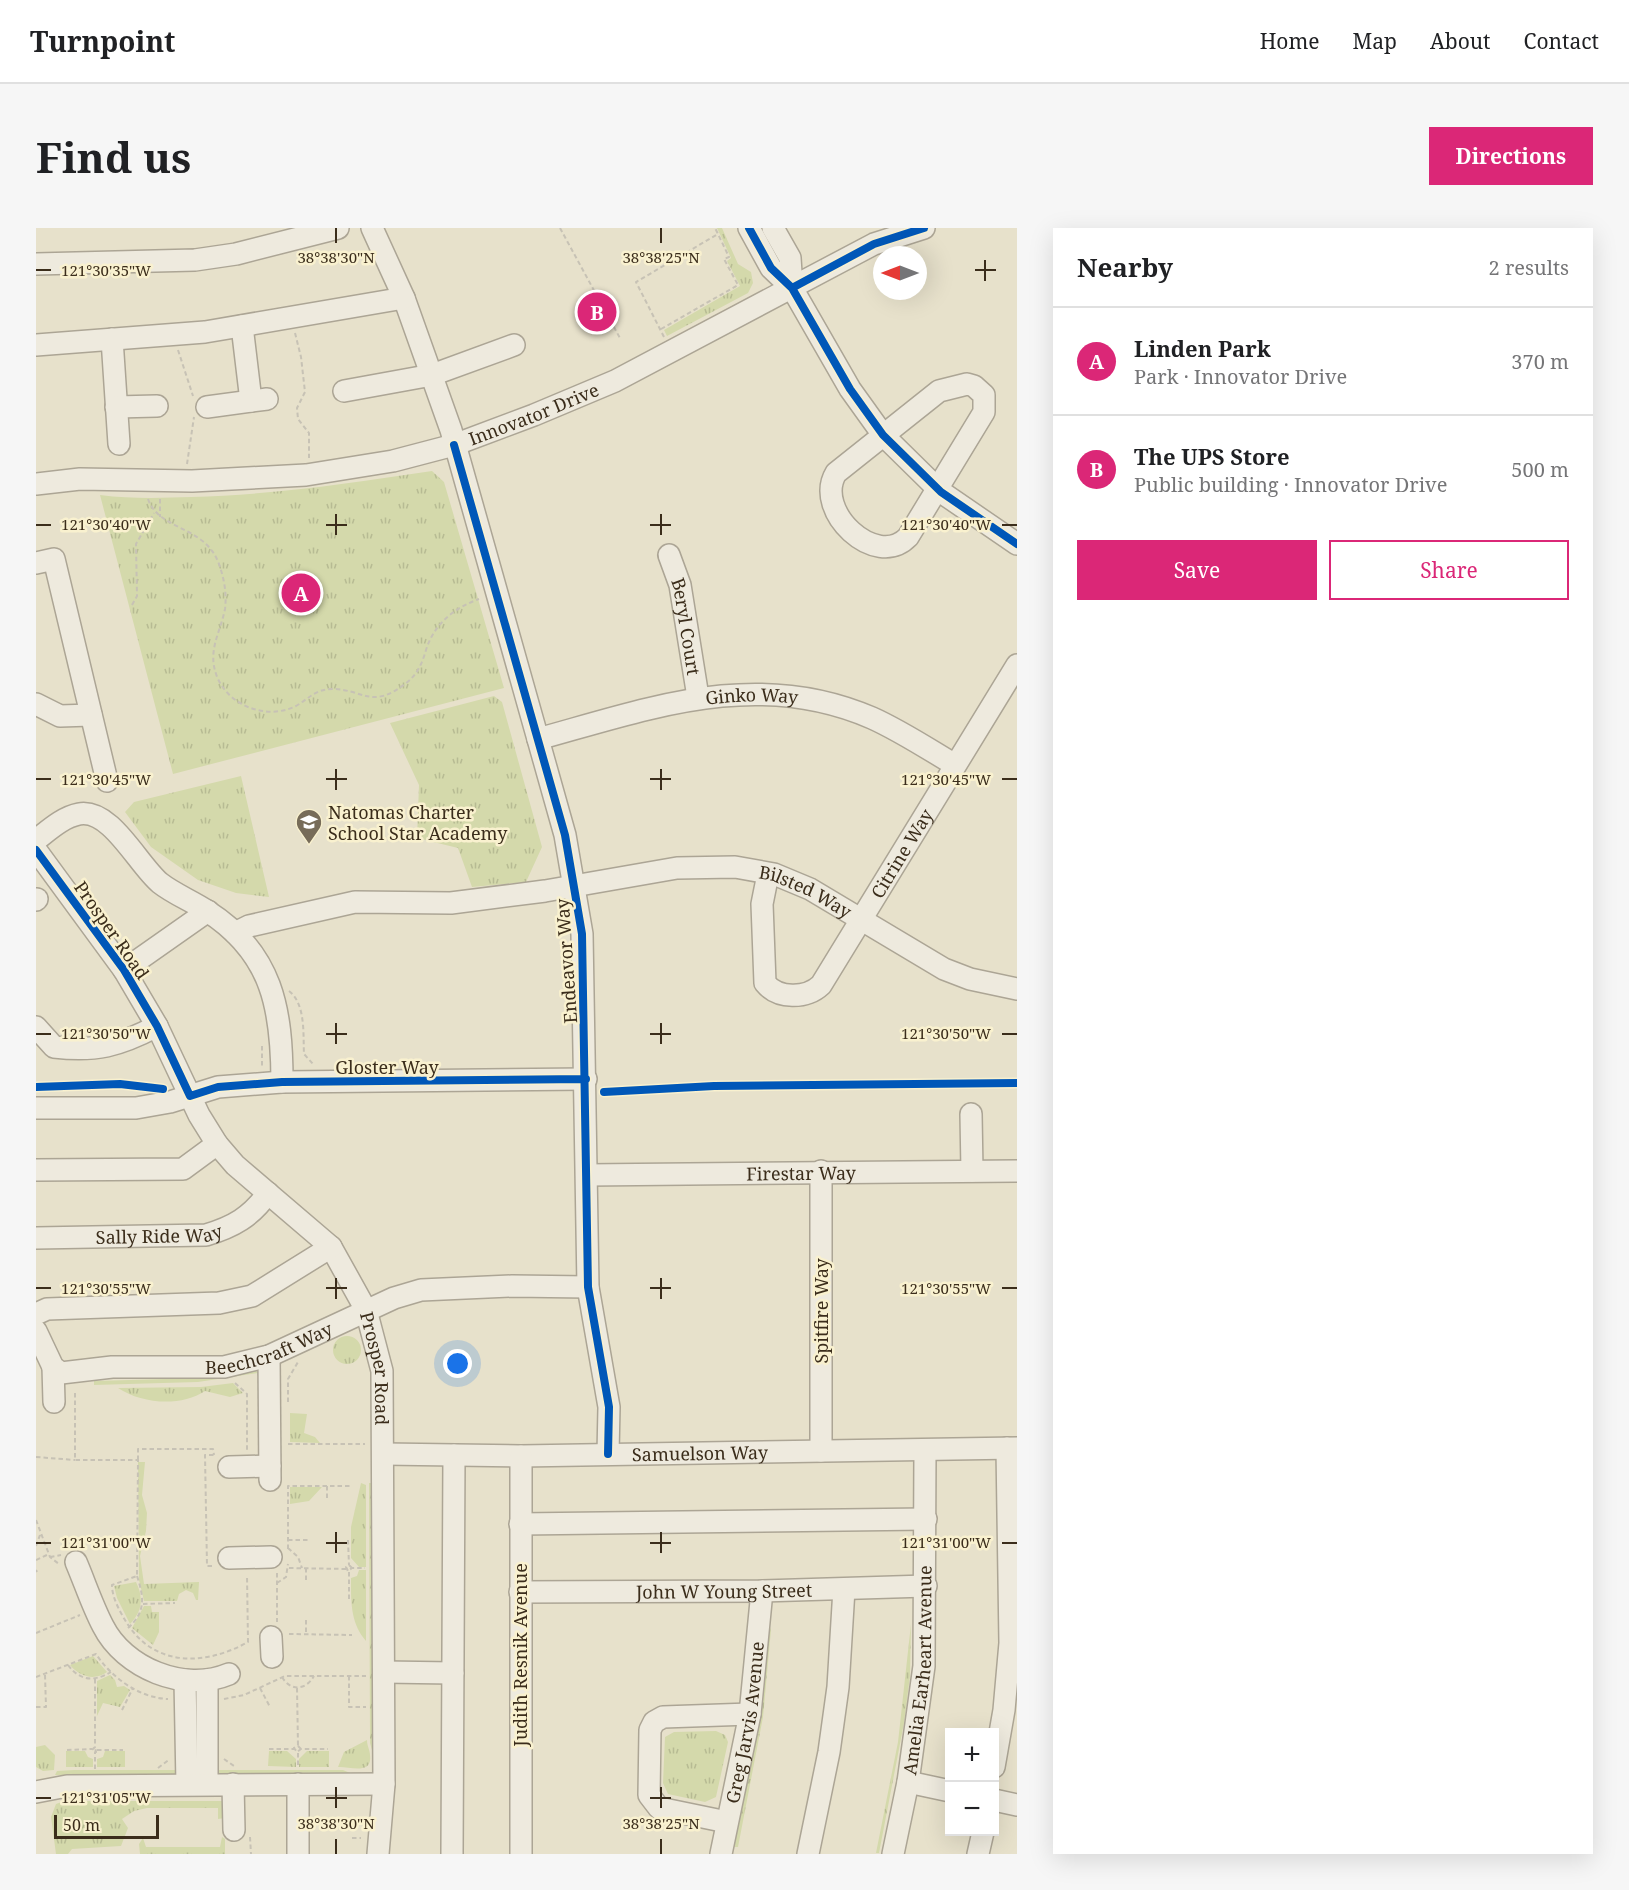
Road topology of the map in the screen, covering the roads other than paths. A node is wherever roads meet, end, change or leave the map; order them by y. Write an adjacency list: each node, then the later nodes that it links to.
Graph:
1 (338, 228): 6 (street)
2 (372, 228): 8 (street, Endeavor Way)
3 (749, 228): 7 (street)
4 (773, 228): 7 (street)
5 (924, 228): 7 (street, Innovator Drive)
6 (36, 264)
7 (792, 288): 18 (street); 20 (street, Innovator Drive)
8 (404, 298): 9 (street); 13 (street, Endeavor Way)
9 (242, 326): 10 (street); 15 (street)
10 (112, 339): 11 (street); 17 (street)
11 (36, 345)
12 (514, 345): 13 (street)
13 (432, 375): 14 (street); 20 (street, Endeavor Way)
14 (344, 391)
15 (199, 405)
16 (157, 406): 17 (street)
17 (116, 407): 19 (street)
18 (883, 435): 22 (street); 22 (street); 22 (street)
19 (119, 444)
20 (454, 445): 21 (street, Innovator Drive); 30 (street, Endeavor Way)
21 (36, 484)
22 (938, 488): 23 (street)
23 (1017, 544)
24 (669, 555): 27 (street, Beryl Court)
25 (36, 563): 29 (street)
26 (1017, 665): 31 (street, Citrine Way)
27 (698, 697): 30 (street, Ginko Way); 31 (street, Ginko Way)
28 (36, 704): 29 (street)
29 (91, 716): 32 (street)
30 (538, 740): 36 (street, Endeavor Way)
31 (955, 765): 38 (street, Citrine Way)
32 (107, 781)
33 (36, 840): 37 (street)
34 (36, 850): 40 (street, Prosper Road)
35 (768, 874): 36 (street, Bilsted Way); 38 (street, Bilsted Way); 38 (street, Citrine Way)
36 (576, 885): 39 (street, Bilsted Way); 44 (street, Endeavor Way)
37 (208, 911): 39 (street); 40 (street)
38 (861, 919): 41 (street, Bilsted Way)
39 (235, 933): 45 (street)
40 (124, 970): 42 (street, Prosper Road)
41 (1017, 989)
42 (157, 1026): 43 (street); 46 (street, Prosper Road)
43 (36, 1027)
44 (586, 1079): 45 (street, Gloster Way); 54 (street, Endeavor Way)
45 (282, 1082): 46 (street, Gloster Way)
46 (189, 1095): 47 (street, Gloster Way); 49 (street, Prosper Road)
47 (36, 1108)
48 (971, 1114): 52 (street)
49 (217, 1144): 50 (street); 55 (street, Prosper Road)
50 (36, 1170)
51 (821, 1171): 52 (street, Firestar Way); 54 (street, Firestar Way); 68 (street, Spitfire Way)
52 (972, 1171): 53 (street, Firestar Way)
53 (1017, 1171)
54 (587, 1175): 58 (street, Endeavor Way)
55 (268, 1193): 56 (street, Sally Ride Way); 57 (street, Prosper Road)
56 (36, 1238)
57 (331, 1247): 59 (street, Prosper Road); 60 (street)
58 (588, 1287): 59 (street, Beechcraft Way); 69 (street, Endeavor Way)
59 (366, 1310): 62 (street, Beechcraft Way); 66 (street, Prosper Road)
60 (36, 1314)
61 (36, 1331): 63 (street)
62 (269, 1356): 63 (street, Beechcraft Way); 72 (street)
63 (53, 1367): 64 (street)
64 (54, 1402)
65 (1012, 1448): 67 (street, Samuelson Way); 88 (street)
66 (376, 1449): 70 (street, Samuelson Way); 84 (street, Prosper Road)
67 (925, 1450): 68 (street, Samuelson Way); 73 (street, Amelia Earheart Avenue)
68 (821, 1451): 69 (street, Samuelson Way)
69 (608, 1454): 71 (street, Samuelson Way)
70 (454, 1455): 71 (street, Samuelson Way); 82 (street)
71 (521, 1456): 74 (street, Judith Resnik Avenue)
72 (222, 1459)
73 (926, 1519): 74 (street); 78 (street, Amelia Earheart Avenue)
74 (520, 1524): 80 (street, Judith Resnik Avenue)
75 (284, 1560): 77 (street)
76 (76, 1562): 85 (street)
77 (231, 1563)
78 (926, 1586): 79 (street, John W Young Street); 91 (street, Amelia Earheart Avenue)
79 (844, 1589): 81 (street, John W Young Street); 106 (street)
80 (520, 1592): 81 (street, John W Young Street); 104 (street, Judith Resnik Avenue)
81 (762, 1592): 87 (street, Greg Jarvis Avenue)
82 (453, 1673): 84 (street); 103 (street)
83 (229, 1674): 86 (street)
84 (377, 1674): 93 (street, Prosper Road)
85 (185, 1680): 86 (street); 92 (street)
86 (207, 1680): 92 (street)
87 (750, 1714): 98 (street, Greg Jarvis Avenue); 98 (street)
88 (999, 1738)
89 (235, 1776): 90 (street); 92 (street); 99 (street)
90 (298, 1776): 93 (street); 101 (street)
91 (908, 1782): 94 (street); 107 (street, Amelia Earheart Avenue)
92 (197, 1784): 95 (street)
93 (384, 1784): 102 (street, Prosper Road)
94 (945, 1790)
95 (36, 1792)
96 (999, 1801): 97 (street)
97 (1017, 1805)
98 (727, 1822): 105 (street, Greg Jarvis Avenue)
99 (234, 1830)
100 (982, 1836): 108 (street)
101 (298, 1854)
102 (378, 1854)
103 (452, 1854)
104 (521, 1854)
105 (721, 1854)
106 (808, 1854)
107 (893, 1854)
108 (978, 1854)

